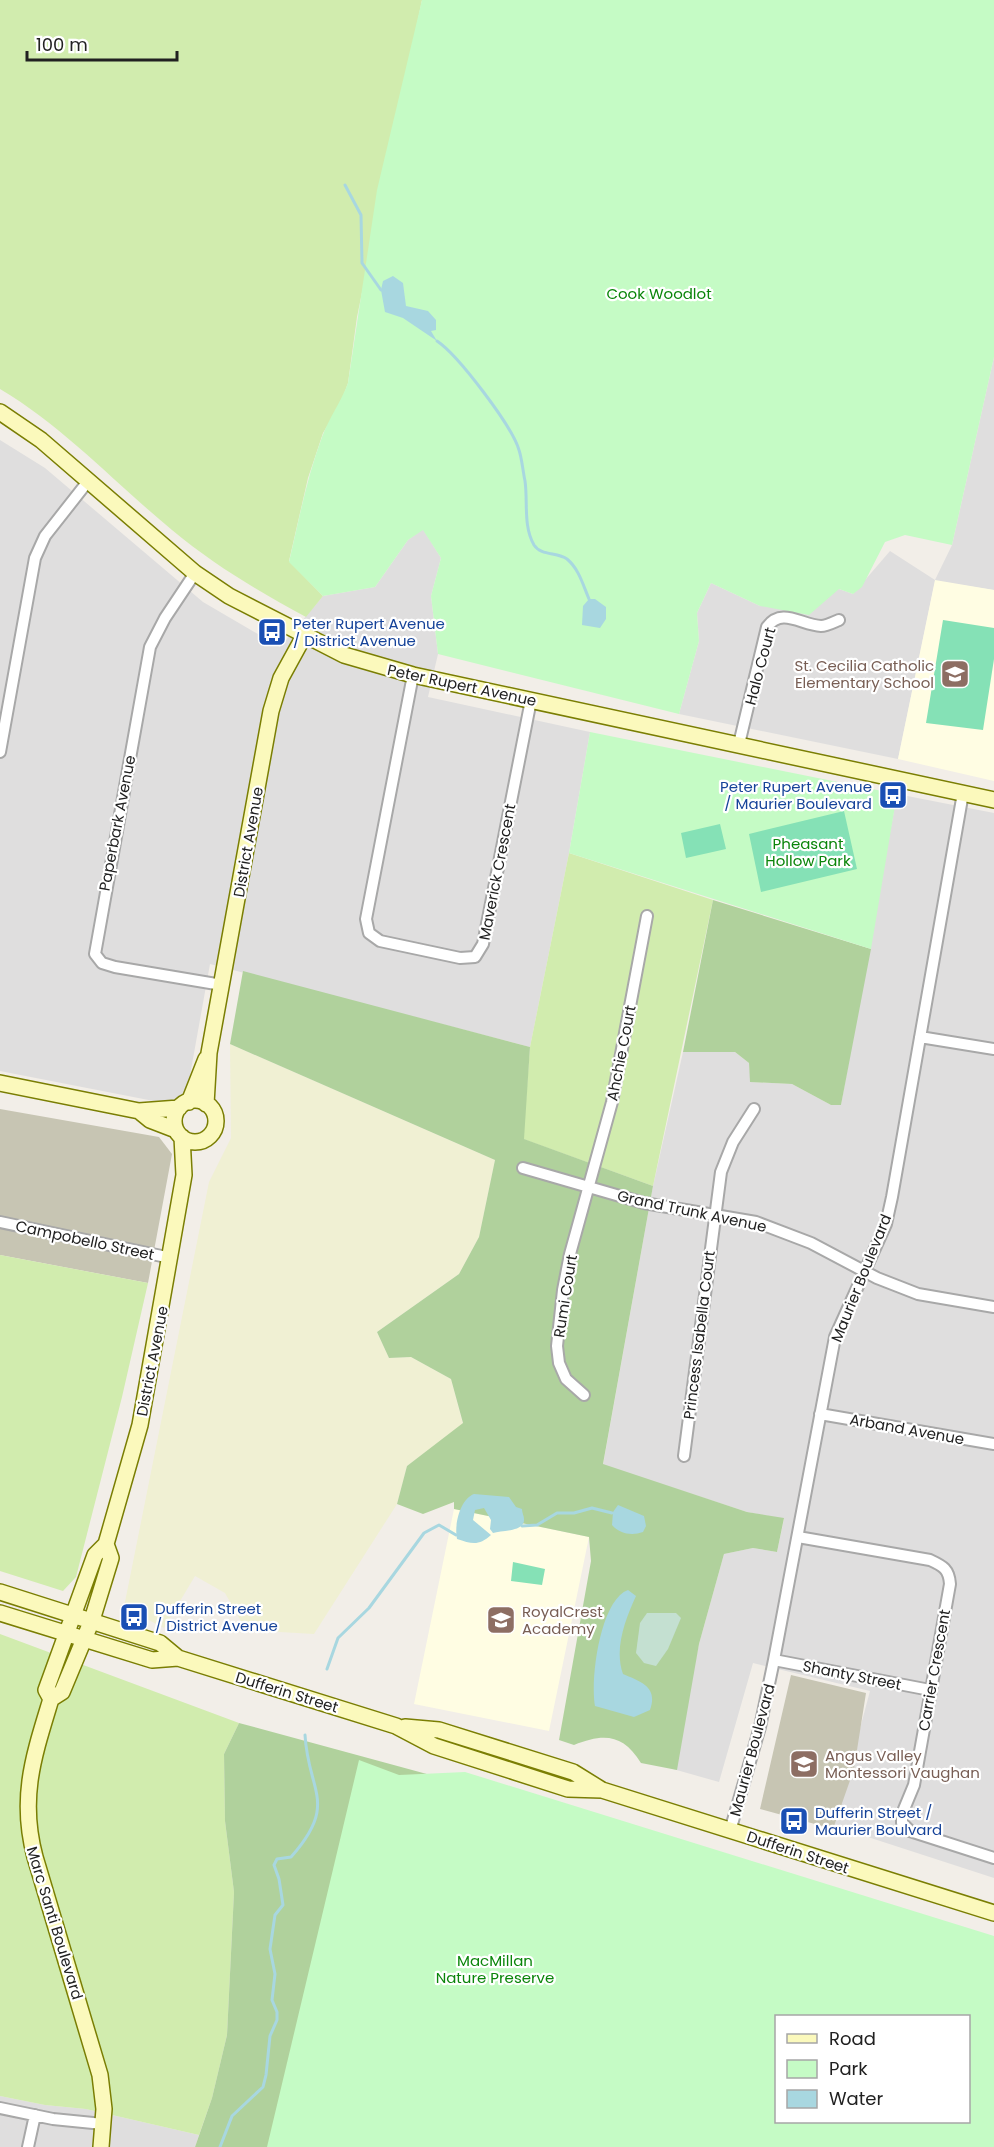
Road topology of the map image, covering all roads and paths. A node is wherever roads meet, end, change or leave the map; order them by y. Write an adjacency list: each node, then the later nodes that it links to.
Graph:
1 (0, 412): 2 (street, Peter Rupert Avenue)
2 (89, 480): 3 (street, Peter Rupert Avenue); 9 (street)
3 (195, 573): 5 (street, Peter Rupert Avenue); 13 (street, Paperbark Avenue)
4 (840, 620): 8 (street, Halo Court)
5 (304, 636): 6 (street, Peter Rupert Avenue); 13 (street, District Avenue)
6 (413, 675): 7 (street, Peter Rupert Avenue); 7 (street, Maverick Crescent)
7 (531, 700): 8 (street, Peter Rupert Avenue)
8 (739, 744): 10 (street, Peter Rupert Avenue)
9 (0, 752)
10 (963, 793): 11 (street, Peter Rupert Avenue); 14 (street, Maurier Boulevard)
11 (994, 800)
12 (647, 916): 26 (street, Ahchie Court)
13 (222, 985): 16 (street, District Avenue)
14 (920, 1036): 15 (street); 30 (street, Maurier Boulevard)
15 (994, 1049)
16 (209, 1053): 18 (street, District Avenue); 19 (street, District Avenue)
17 (0, 1083): 21 (street)
18 (206, 1104): 19 (street); 23 (street)
19 (184, 1105): 21 (street); 22 (street)
20 (754, 1108): 27 (street, Princess Isabella Court)
21 (139, 1111): 22 (street)
22 (179, 1134): 23 (street); 25 (street, District Avenue)
23 (199, 1142): 25 (street, District Avenue)
24 (523, 1168): 26 (street, Grand Trunk Avenue)
25 (184, 1175): 29 (street, District Avenue)
26 (587, 1189): 27 (street, Grand Trunk Avenue); 32 (street, Rumi Court)
27 (714, 1215): 30 (street, Grand Trunk Avenue); 35 (street, Princess Isabella Court)
28 (0, 1222): 29 (street, Campobello Street)
29 (171, 1258): 37 (street, District Avenue)
30 (865, 1269): 31 (street, Grand Trunk Avenue); 33 (street, Maurier Boulevard)
31 (994, 1307)
32 (584, 1395)
33 (820, 1414): 34 (street, Arband Avenue); 36 (street, Maurier Boulevard)
34 (994, 1444)
35 (684, 1456)
36 (798, 1537): 45 (street, Maurier Boulevard); 46 (street, Carrier Crescent)
37 (106, 1544): 40 (street, District Avenue); 41 (street, District Avenue)
38 (0, 1592): 40 (street, Dufferin Street)
39 (0, 1613): 42 (street, Dufferin Street)
40 (72, 1614): 41 (street, Dufferin Street); 42 (street, District Avenue)
41 (92, 1620): 43 (street, District Avenue); 44 (street, Dufferin Street)
42 (66, 1632): 43 (street, Dufferin Street); 47 (street, Marc Santi Boulevard)
43 (83, 1638): 44 (street, Dufferin Street); 47 (street, Marc Santi Boulevard)
44 (178, 1658): 48 (street, Dufferin Street)
45 (774, 1660): 46 (street, Shanty Street); 48 (street, Maurier Boulevard)
46 (930, 1690): 49 (street, Carrier Crescent)
47 (51, 1699): 53 (street, Marc Santi Boulevard)
48 (730, 1831): 50 (street, Dufferin Street)
49 (994, 1858)
50 (994, 1913)
51 (0, 2108): 52 (street)
52 (35, 2115): 53 (street); 54 (street)
53 (104, 2124): 55 (street, Marc Santi Boulevard)
54 (28, 2147)
55 (101, 2147)

